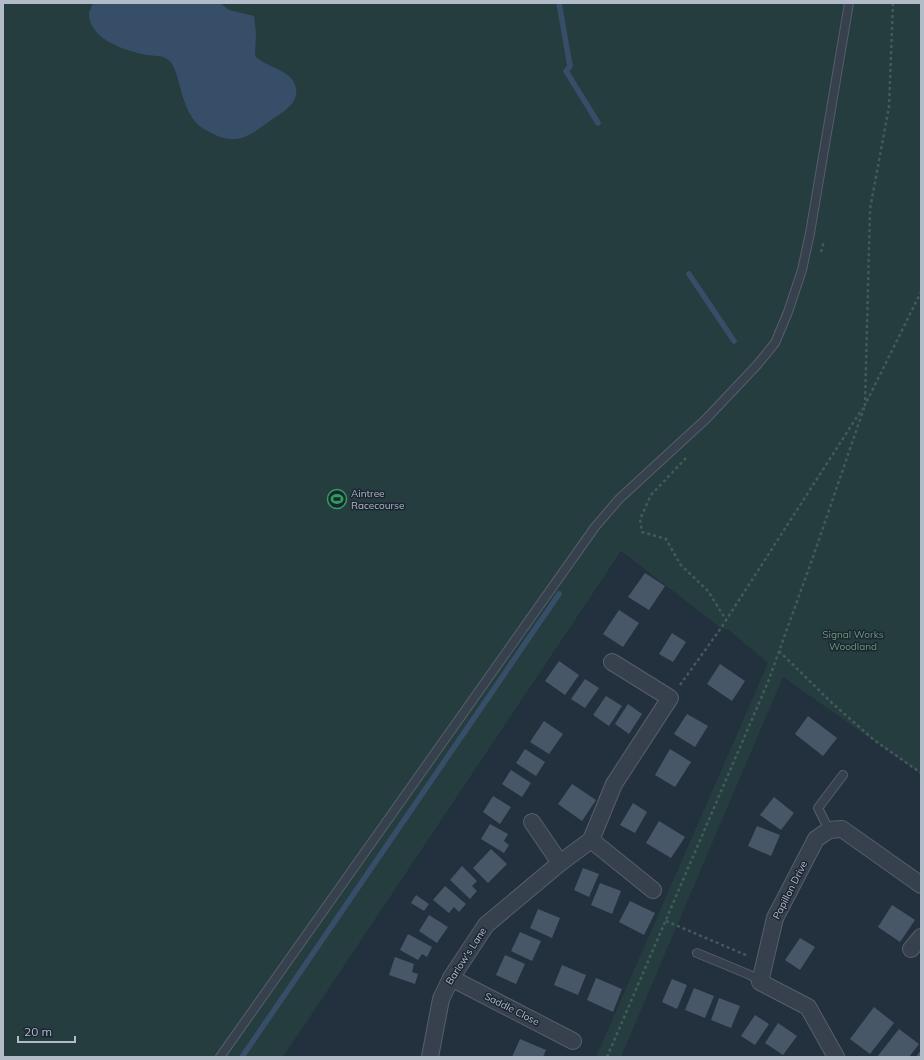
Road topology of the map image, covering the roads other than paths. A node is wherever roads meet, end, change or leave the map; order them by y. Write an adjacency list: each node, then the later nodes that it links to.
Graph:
1 (849, 3): 14 (lane)
2 (612, 662): 6 (street)
3 (843, 775): 5 (lane)
4 (532, 822): 7 (street)
5 (830, 830): 8 (street); 12 (street, Papillon Drive)
6 (591, 840): 7 (street, Barlow's Lane); 9 (street)
7 (560, 863): 11 (street, Barlow's Lane)
8 (921, 885)
9 (652, 890)
10 (697, 953): 12 (lane)
11 (451, 978): 13 (street, Saddle Close); 15 (street, Barlow's Lane)
12 (760, 982): 16 (street)
13 (573, 1041)
14 (220, 1057)
15 (430, 1057)
16 (836, 1057)

